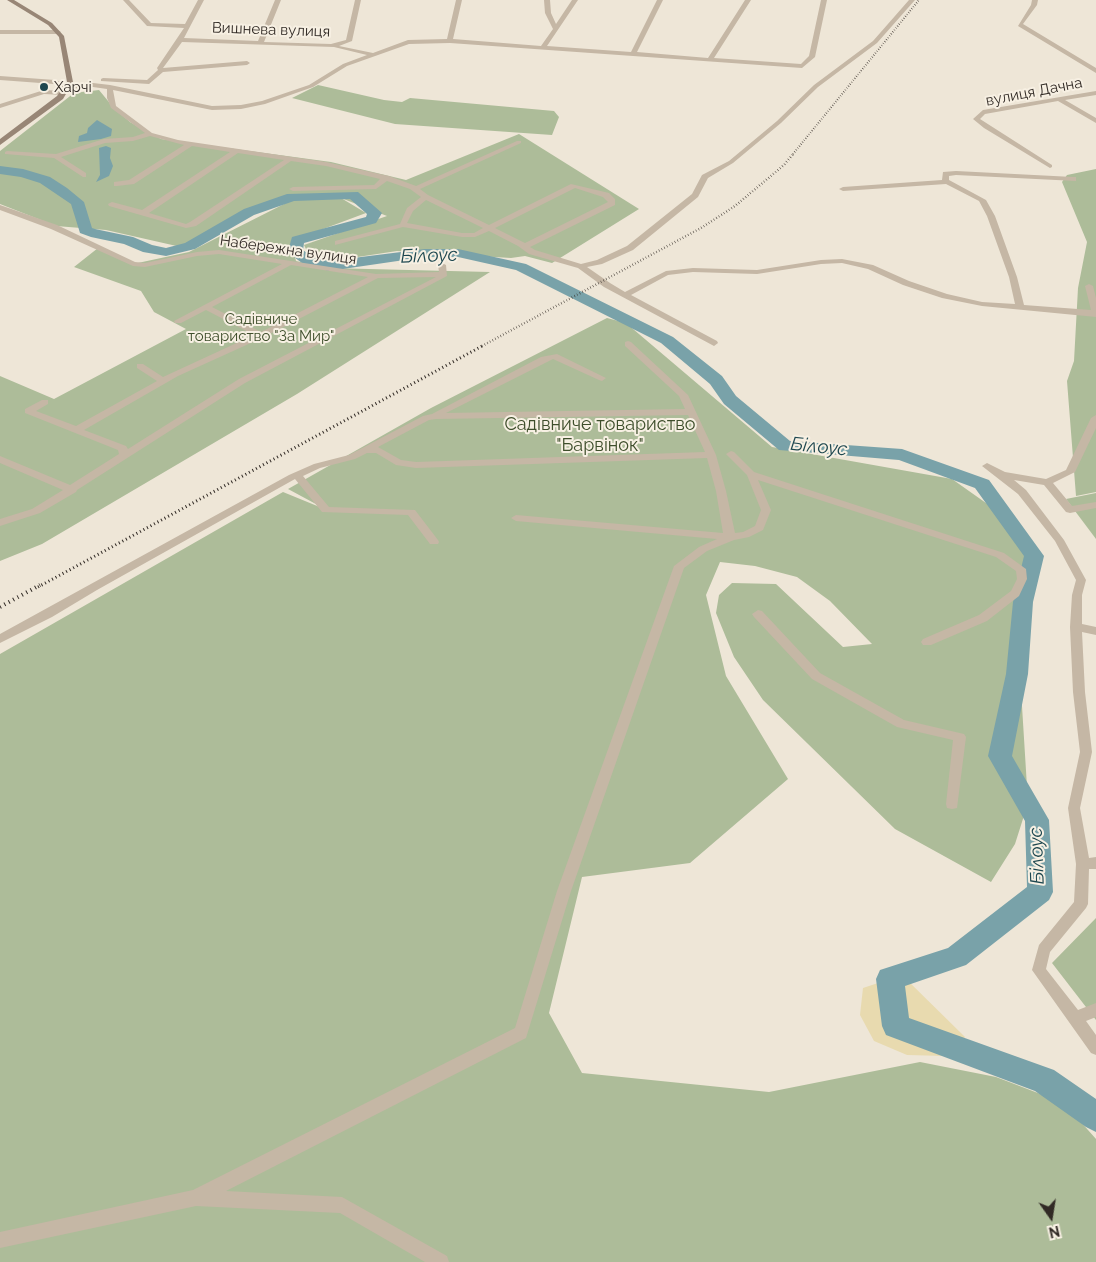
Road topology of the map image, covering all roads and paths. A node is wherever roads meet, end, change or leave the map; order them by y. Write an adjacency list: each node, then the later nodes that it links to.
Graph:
1 (10, 0): 17 (main road)
2 (126, 0): 14 (street)
3 (201, 0): 14 (street)
4 (278, 0): 20 (street)
5 (358, 0): 21 (street, Вишнева вулиця)
6 (459, 0): 19 (street)
7 (547, 0): 15 (street)
8 (575, 0): 15 (street)
9 (660, 0): 23 (street)
10 (748, 0): 25 (street)
11 (824, 0): 25 (street)
12 (912, 0): 62 (street)
13 (1034, 0): 28 (street)
14 (187, 26): 18 (street)
15 (555, 28): 22 (street)
16 (0, 32): 17 (street)
17 (58, 32): 30 (main road)
18 (180, 40): 20 (street, Вишнева вулиця); 27 (street)
19 (450, 41): 22 (street); 24 (street)
20 (261, 42): 21 (street, Вишнева вулиця)
21 (331, 46): 24 (street)
22 (544, 47): 23 (street)
23 (634, 53): 25 (street)
24 (371, 54): 31 (street)
25 (711, 58)
26 (247, 63): 27 (street)
27 (161, 70): 30 (street)
28 (1096, 71)
29 (0, 78): 30 (street)
30 (66, 86): 31 (street); 34 (street); 38 (main road)
31 (110, 87): 36 (street)
32 (1096, 93): 33 (street, вулиця Дачна)
33 (1059, 98): 35 (street); 44 (street, вулиця Дачна)
34 (0, 106)
35 (1096, 121)
36 (150, 134): 39 (street); 42 (street)
37 (519, 142): 51 (street)
38 (0, 143)
39 (191, 144): 40 (street); 49 (street)
40 (236, 151): 43 (street); 56 (street)
41 (7, 153): 42 (street)
42 (56, 156): 45 (street)
43 (292, 158): 46 (street); 56 (street)
44 (1050, 166)
45 (83, 175)
46 (386, 178): 50 (street); 51 (street)
47 (1073, 179): 48 (street)
48 (947, 182): 52 (street); 67 (street)
49 (117, 184)
50 (293, 189)
51 (415, 189): 53 (street)
52 (843, 189)
53 (425, 198): 57 (street); 58 (street)
54 (112, 204): 56 (street)
55 (0, 207): 61 (street, Набережна вулиця)
56 (143, 213)
57 (403, 226): 58 (street); 59 (street)
58 (489, 230): 60 (street); 60 (street)
59 (338, 243)
60 (525, 246): 62 (street)
61 (288, 264): 63 (street, Набережна вулиця); 66 (street)
62 (581, 266): 65 (street)
63 (376, 276): 70 (street); 84 (street, Набережна вулиця)
64 (1089, 286): 68 (street)
65 (625, 295): 67 (street); 71 (street)
66 (206, 306): 69 (street); 70 (street)
67 (1020, 306): 68 (street)
68 (1096, 313)
69 (178, 321)
70 (261, 335): 75 (street)
71 (714, 343)
72 (628, 344): 77 (street)
73 (140, 366): 75 (street)
74 (602, 378): 78 (street)
75 (163, 381): 80 (street)
76 (45, 402): 80 (street)
77 (690, 412): 78 (street); 83 (street)
78 (432, 416): 81 (street)
79 (1096, 418): 90 (street)
80 (77, 430): 84 (street)
81 (366, 450): 83 (street); 88 (street)
82 (731, 454): 87 (street)
83 (711, 455): 95 (street)
84 (124, 457): 91 (street)
85 (0, 459): 91 (street)
86 (987, 466): 89 (street)
87 (751, 474): 95 (street); 101 (street)
88 (297, 475): 96 (street); 100 (street)
89 (1002, 475): 90 (street); 98 (street)
90 (1047, 482): 92 (street)
91 (72, 490): 94 (street)
92 (1096, 505)
93 (516, 518): 95 (street)
94 (0, 523)
95 (732, 537): 108 (street)
96 (434, 542)
97 (758, 614): 103 (street)
98 (1076, 626): 99 (street); 102 (street)
99 (1096, 630)
100 (0, 639)
101 (927, 642)
102 (1091, 752): 104 (street)
103 (952, 804)
104 (1089, 864): 106 (street)
105 (1096, 1010): 106 (street)
106 (1075, 1018): 107 (street)
107 (1096, 1048)
108 (195, 1198): 109 (street); 110 (street)
109 (0, 1240)
110 (441, 1262)

